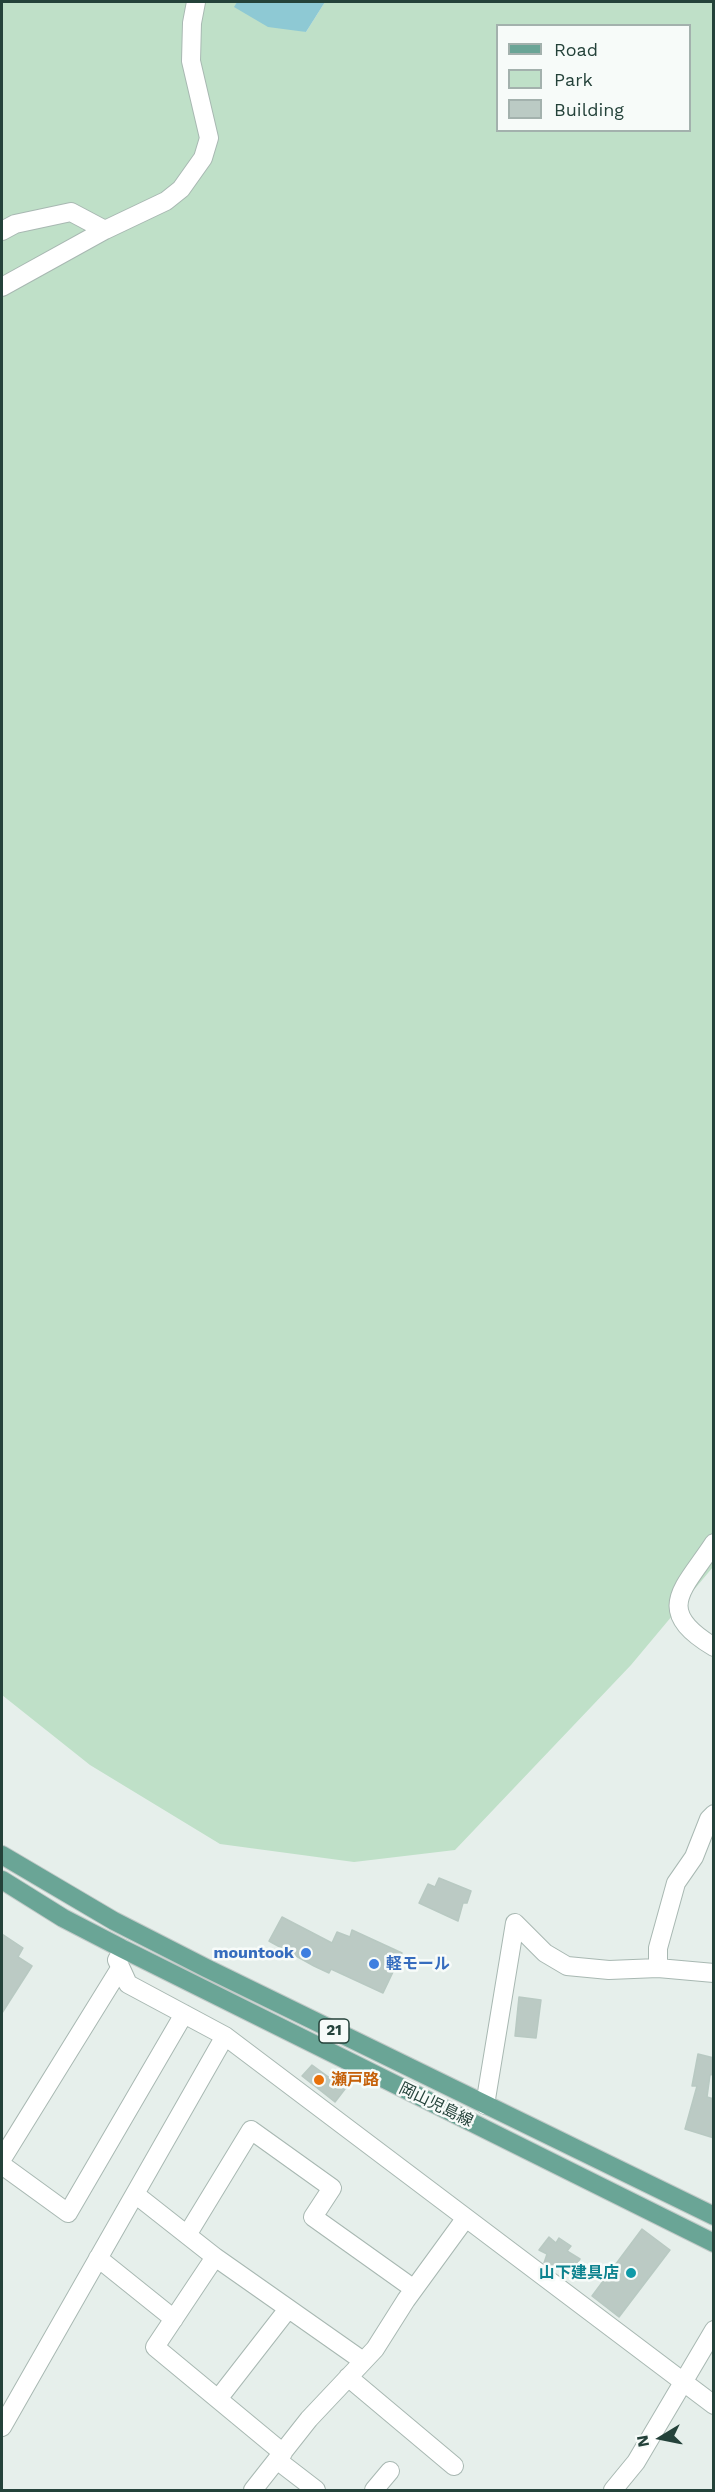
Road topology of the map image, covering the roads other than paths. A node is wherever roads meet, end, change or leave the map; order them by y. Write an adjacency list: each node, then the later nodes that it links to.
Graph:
1 (196, 2): 2 (street)
2 (105, 230): 3 (street); 4 (street)
3 (2, 231)
4 (2, 287)
5 (714, 1543): 6 (street)
6 (714, 1647)
7 (714, 1814): 13 (street)
8 (2, 1855): 10 (main road, 岡山児島線 / 21)
9 (2, 1880): 11 (main road, 岡山児島線 / 21)
10 (114, 1921): 11 (main road); 18 (main road, 岡山児島線 / 21)
11 (102, 1938): 12 (main road, 岡山児島線 / 21)
12 (123, 1949): 14 (street); 20 (main road, 岡山児島線 / 21)
13 (658, 1968): 15 (street); 19 (street)
14 (119, 1970): 16 (street); 21 (street)
15 (714, 1973)
16 (183, 2014): 17 (street); 22 (street)
17 (225, 2036): 23 (street); 25 (street)
18 (456, 2091): 19 (main road, 岡山児島線 / 21); 20 (main road)
19 (485, 2105): 24 (main road, 岡山児島線 / 21)
20 (444, 2109): 27 (main road, 岡山児島線 / 21)
21 (2, 2159)
22 (2, 2164)
23 (135, 2194): 26 (street); 29 (street)
24 (714, 2216)
25 (465, 2219): 30 (street); 36 (street)
26 (187, 2235): 28 (street); 30 (street)
27 (714, 2243)
28 (215, 2257): 31 (street); 32 (street)
29 (98, 2258): 32 (street); 39 (street)
30 (414, 2289): 34 (street)
31 (288, 2309): 34 (street); 37 (street)
32 (174, 2319): 37 (street)
33 (714, 2330): 36 (street)
34 (363, 2361): 35 (street)
35 (348, 2377): 40 (street); 41 (street)
36 (684, 2383): 38 (street); 46 (street)
37 (218, 2399): 40 (street)
38 (714, 2405)
39 (2, 2427)
40 (280, 2456): 43 (street); 44 (street)
41 (454, 2466)
42 (390, 2471): 45 (street)
43 (253, 2490)
44 (316, 2490)
45 (374, 2490)
46 (613, 2490)

